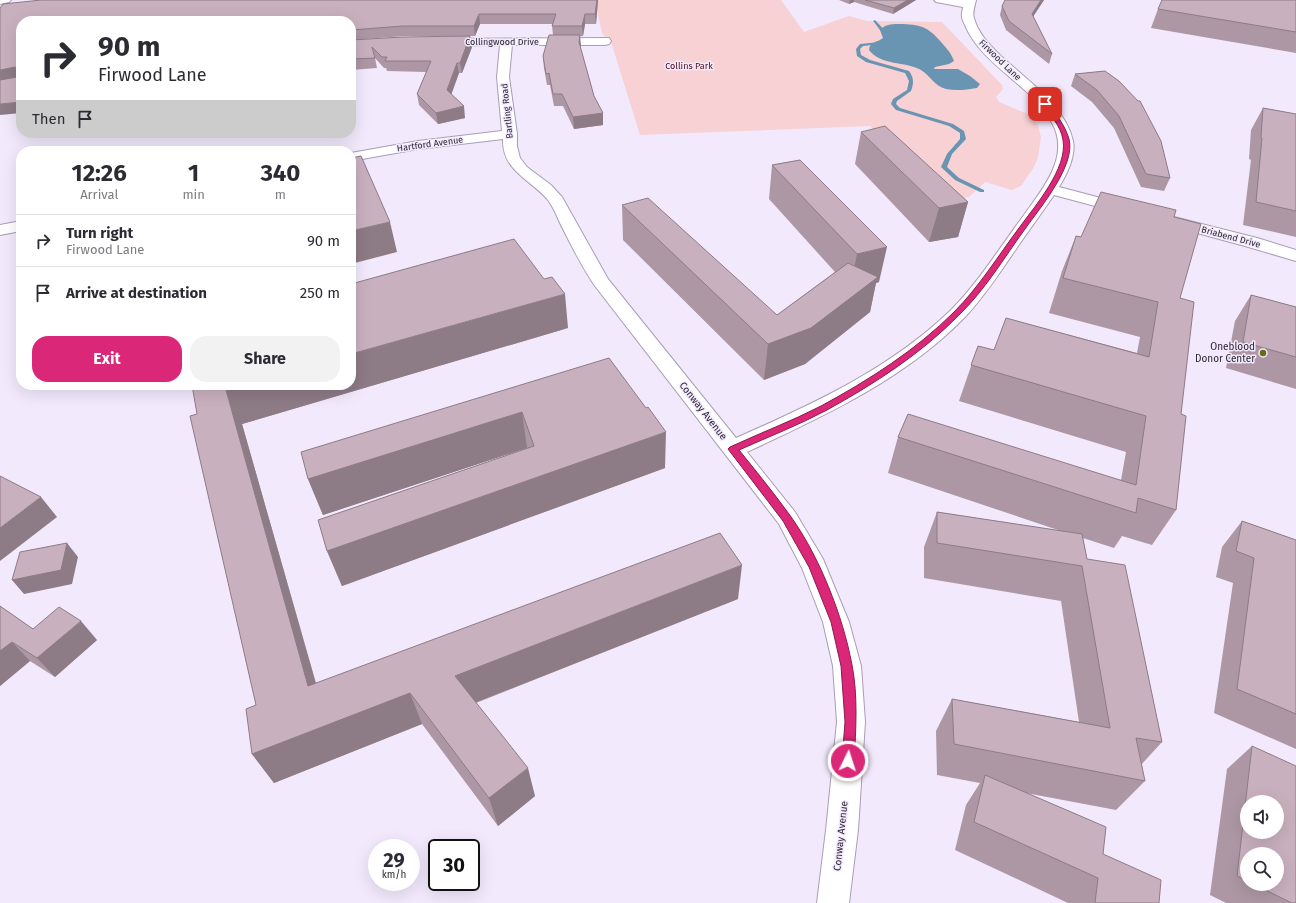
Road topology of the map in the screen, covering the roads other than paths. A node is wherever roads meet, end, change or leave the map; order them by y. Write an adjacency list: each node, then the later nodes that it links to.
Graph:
1 (6, 0): 3 (street)
2 (940, 0): 4 (street)
3 (0, 1)
4 (969, 2): 11 (street, Firwood Lane)
5 (604, 41): 7 (street, Collingwood Drive)
6 (428, 42): 7 (street, Collingwood Drive)
7 (506, 42): 8 (street, Bartling Road)
8 (510, 134): 9 (street, Hartford Avenue); 10 (street, Bartling Road)
9 (356, 156)
10 (528, 175): 15 (street, Conway Avenue)
11 (1049, 189): 14 (street, Briabend Drive); 15 (street, Firwood Lane)
12 (16, 227): 13 (street)
13 (0, 230)
14 (1296, 256)
15 (733, 449): 16 (street, Conway Avenue)
16 (833, 903)

